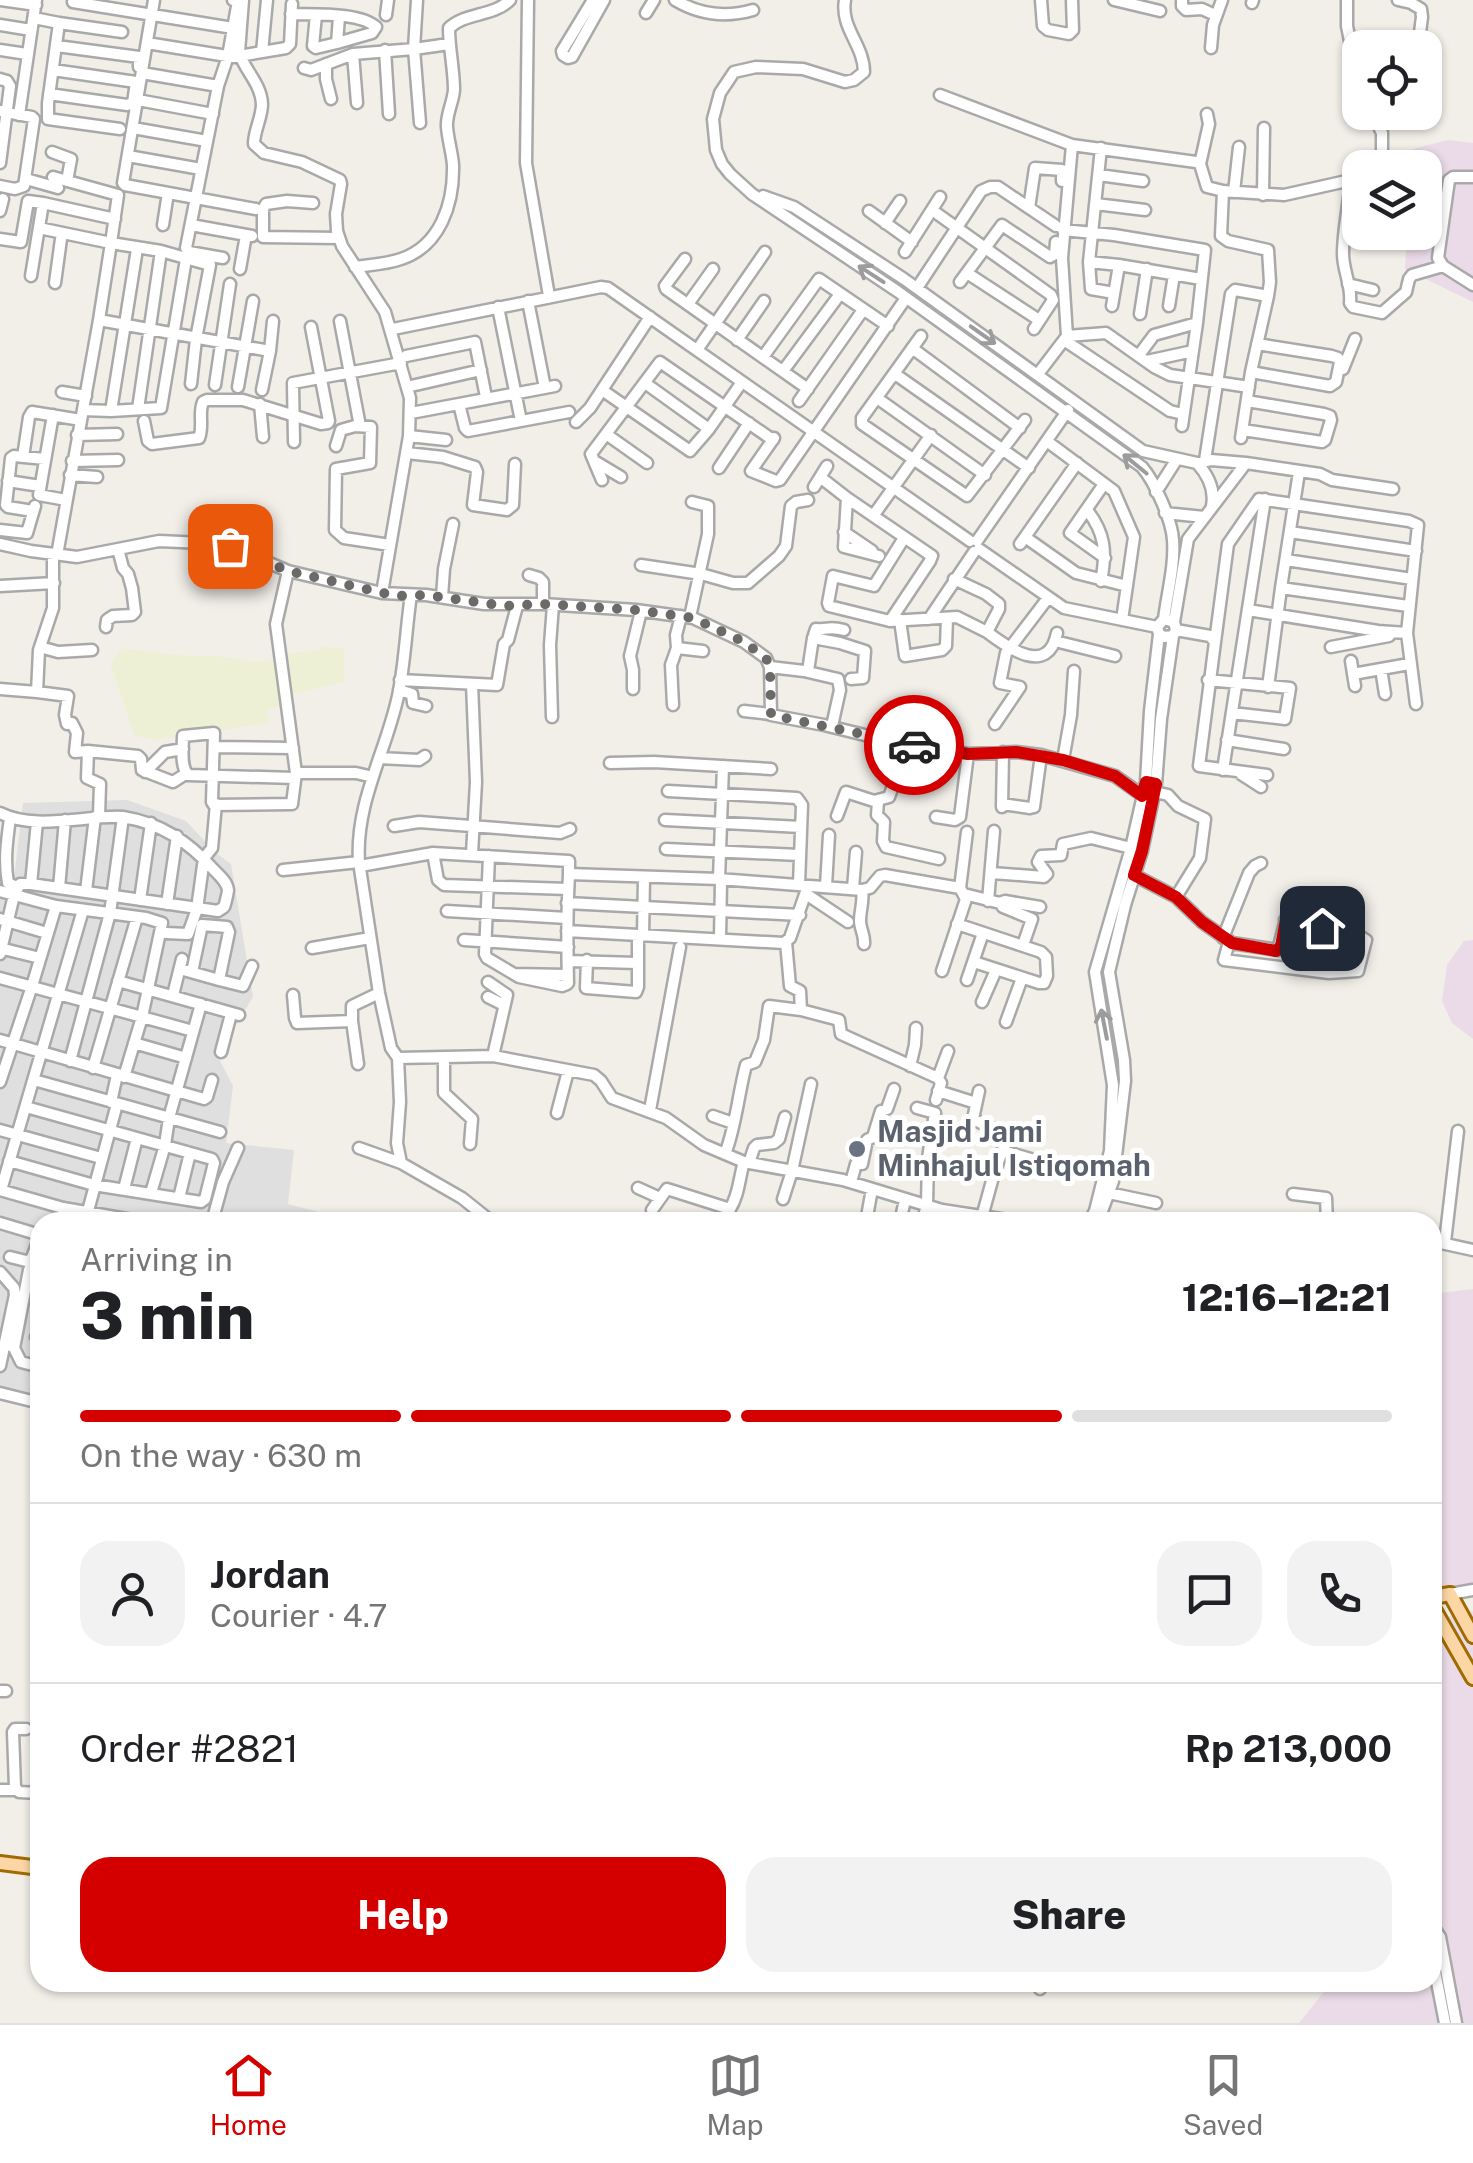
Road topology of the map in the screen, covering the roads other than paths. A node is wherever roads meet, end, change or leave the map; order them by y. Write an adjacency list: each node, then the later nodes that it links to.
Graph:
1 (0, 0): 24 (street)
2 (154, 0): 30 (street)
3 (233, 0): 36 (street)
4 (243, 0): 51 (street)
5 (267, 0): 48 (street)
6 (378, 0): 7 (street)
7 (388, 0): 28 (street)
8 (417, 0): 45 (street)
9 (510, 0): 42 (street)
10 (528, 0): 142 (street)
11 (593, 0): 12 (street)
12 (604, 0)
13 (654, 0): 27 (street)
14 (675, 0): 25 (street)
15 (845, 0): 89 (street)
16 (1041, 0): 17 (street)
17 (1072, 0)
18 (1114, 0): 26 (street)
19 (1182, 0): 29 (street)
20 (1222, 0): 29 (street)
21 (1347, 0): 37 (street)
22 (1398, 0): 38 (street)
23 (73, 2): 30 (street)
24 (36, 3): 34 (street)
25 (753, 10)
26 (1160, 11)
27 (646, 13)
28 (386, 15)
29 (1215, 15): 44 (street)
30 (151, 16): 36 (street); 40 (street)
31 (316, 16): 32 (street); 41 (street); 48 (street)
32 (339, 17): 41 (street); 41 (street)
33 (58, 22): 34 (street); 39 (street); 43 (street)
34 (32, 24): 35 (street); 49 (street)
35 (0, 26)
36 (232, 28): 51 (street)
37 (1348, 30)
38 (1420, 30)
39 (122, 32)
40 (147, 43): 51 (street); 54 (street)
41 (337, 43)
42 (449, 44): 45 (street); 126 (street)
43 (57, 46): 53 (street); 54 (street)
44 (1211, 48)
45 (414, 49): 47 (street); 67 (street)
46 (0, 50): 49 (street)
47 (385, 50): 50 (street); 65 (street)
48 (262, 52): 51 (street)
49 (27, 54): 63 (street)
50 (352, 54): 52 (street); 62 (street)
51 (234, 56): 57 (street); 112 (street)
52 (326, 64): 55 (street); 55 (street)
53 (53, 70): 54 (street); 58 (street)
54 (139, 77): 57 (street); 58 (street); 60 (street)
55 (326, 79): 61 (street)
56 (0, 80): 63 (street)
57 (218, 86): 64 (street)
58 (49, 94): 70 (street)
59 (940, 95): 72 (street)
60 (138, 100): 64 (street); 68 (street)
61 (331, 100)
62 (358, 104)
63 (9, 113): 77 (street); 82 (street)
64 (214, 114): 71 (street)
65 (389, 114)
66 (1207, 114): 78 (street)
67 (420, 123)
68 (134, 128): 71 (street); 76 (street)
69 (1264, 128): 90 (street)
70 (120, 129)
71 (208, 141): 79 (street)
72 (1072, 144): 74 (street); 106 (street)
73 (1239, 147): 88 (street)
74 (1102, 148): 78 (street); 80 (street)
75 (52, 152): 84 (street)
76 (128, 156): 79 (street); 87 (street)
77 (0, 163)
78 (1200, 164): 88 (street)
79 (202, 169): 91 (street)
80 (1099, 175): 83 (street); 96 (street)
81 (1473, 177): 125 (street)
82 (26, 179): 84 (street); 86 (street)
83 (1143, 181)
84 (60, 182): 102 (street)
85 (1342, 182): 90 (street)
86 (0, 186)
87 (168, 192): 91 (street); 104 (street)
88 (1229, 192): 90 (street); 143 (street)
89 (752, 194): 132 (street); 144 (street, one-way to 89)
90 (1263, 195)
91 (196, 197): 98 (street); 105 (street)
92 (940, 197): 99 (street)
93 (900, 201): 103 (street)
94 (43, 203): 102 (street); 108 (street); 109 (street)
95 (313, 203): 112 (street)
96 (1096, 204): 100 (street); 110 (street)
97 (1029, 208): 106 (street); 106 (street); 107 (street)
98 (256, 209)
99 (932, 210): 103 (street); 107 (street)
100 (1144, 210)
101 (869, 211): 103 (street)
102 (116, 219): 114 (street)
103 (886, 223)
104 (163, 225)
105 (191, 225): 120 (street); 127 (street)
106 (1060, 228): 110 (street); 115 (street); 167 (street)
107 (957, 230): 115 (street); 139 (street)
108 (23, 232): 109 (street); 113 (street)
109 (38, 232): 111 (street); 131 (street)
110 (1093, 232): 123 (street); 133 (street)
111 (64, 236): 114 (street); 134 (street)
112 (339, 238): 126 (street)
113 (0, 239)
114 (111, 243): 116 (street); 155 (street)
115 (985, 248): 115 (street)
116 (137, 249): 118 (street); 160 (street)
117 (1343, 250): 136 (street)
118 (162, 251): 121 (street); 163 (street)
119 (765, 252): 158 (street)
120 (223, 258)
121 (186, 259): 165 (street); 168 (street)
122 (685, 259): 148 (street)
123 (1089, 262): 124 (street); 141 (street)
124 (1119, 265): 128 (street); 141 (street)
125 (1443, 266): 136 (street); 137 (street)
126 (355, 267): 180 (street)
127 (240, 269)
128 (1147, 269): 130 (street); 153 (street)
129 (713, 270): 148 (street)
130 (1174, 275): 133 (street); 150 (street)
131 (31, 276)
132 (904, 279): 139 (street); 144 (street)
133 (1201, 279): 159 (street)
134 (54, 283)
135 (230, 284): 171 (street)
136 (1348, 284): 138 (street)
137 (1473, 285)
138 (1373, 290)
139 (921, 291): 144 (street); 187 (street, one-way to 187)
140 (840, 294): 152 (street); 178 (street); 182 (street)
141 (1114, 294): 149 (street)
142 (548, 296): 146 (street); 154 (street)
143 (1268, 296): 172 (street); 190 (street)
144 (906, 298): 161 (street); 217 (street)
145 (253, 301): 173 (street)
146 (528, 301): 151 (street); 202 (street)
147 (764, 301): 170 (street)
148 (688, 304): 158 (street)
149 (1112, 306)
150 (1169, 306)
151 (498, 308): 164 (street); 202 (street)
152 (863, 310): 161 (street); 198 (street)
153 (1140, 314)
154 (650, 317): 175 (street); 200 (street)
155 (99, 320): 160 (street); 203 (street)
156 (340, 320): 185 (street)
157 (273, 321): 176 (street)
158 (714, 323): 170 (street); 175 (street)
159 (1198, 324): 177 (street); 179 (street)
160 (125, 325): 163 (street); 214 (street)
161 (888, 326): 225 (street)
162 (311, 327): 189 (street)
163 (150, 329): 165 (street); 213 (street)
164 (392, 329)
165 (174, 334): 168 (street); 213 (street)
166 (921, 336): 174 (street)
167 (1065, 338): 179 (street); 187 (street); 188 (street)
168 (196, 339): 171 (street); 193 (street)
169 (1355, 339): 184 (street)
170 (737, 340): 178 (street)
171 (221, 343): 173 (street); 194 (street)
172 (1257, 344): 183 (street); 184 (street)
173 (246, 346): 176 (street); 196 (street)
174 (912, 348): 186 (street); 236 (street)
175 (696, 350): 191 (street)
176 (270, 351): 199 (street)
177 (1194, 351): 179 (street); 188 (street)
178 (763, 356): 182 (street)
179 (1143, 358): 188 (street)
180 (403, 360): 181 (street); 185 (street); 216 (street)
181 (481, 370): 195 (street); 204 (street)
182 (784, 371): 198 (street)
183 (1252, 372): 184 (street); 197 (street)
184 (1338, 372)
185 (350, 373): 189 (street); 221 (street)
186 (894, 374): 205 (street); 236 (street)
187 (1038, 374): 207 (street)
188 (1190, 377): 190 (street)
189 (320, 378): 219 (street); 219 (street)
190 (1216, 380): 197 (street); 245 (street)
191 (742, 382): 211 (street); 225 (street)
192 (644, 383): 211 (street); 212 (street); 224 (street)
193 (191, 384)
194 (215, 385)
195 (410, 386)
196 (238, 387)
197 (1249, 387): 208 (street)
198 (808, 389): 206 (street)
199 (262, 390)
200 (602, 390): 212 (street); 222 (street)
201 (62, 392): 203 (street)
202 (516, 394): 204 (street); 222 (street)
203 (86, 396): 215 (street)
204 (486, 398): 210 (street)
205 (877, 398): 229 (street); 243 (street)
206 (799, 401)
207 (1075, 401): 217 (street); 240 (street)
208 (1247, 401): 208 (street)
209 (260, 404): 219 (street); 220 (street); 231 (street)
210 (459, 404): 216 (street); 222 (street)
211 (726, 406): 223 (street); 224 (street)
212 (626, 408): 224 (street); 227 (street)
213 (138, 409): 214 (street)
214 (111, 411): 215 (street)
215 (82, 414): 218 (street); 228 (street)
216 (411, 414): 230 (street)
217 (1066, 414): 234 (street); 264 (street, one-way to 217)
218 (53, 415): 238 (street); 239 (street)
219 (292, 415): 233 (street)
220 (144, 421)
221 (359, 421)
222 (521, 421)
223 (749, 423): 225 (street); 251 (street)
224 (709, 429)
225 (814, 431): 261 (street)
226 (117, 434): 228 (street)
227 (606, 434): 244 (street); 246 (street)
228 (77, 435): 241 (street)
229 (931, 435): 243 (street); 255 (street)
230 (408, 436): 232 (street); 237 (street)
231 (262, 437)
232 (446, 440)
233 (294, 442)
234 (1048, 442): 247 (street); 252 (street)
235 (336, 446): 282 (street)
236 (1003, 450): 252 (street); 255 (street)
237 (407, 453): 249 (street); 282 (street)
238 (23, 457): 239 (street); 259 (street)
239 (44, 459): 263 (street)
240 (1178, 459): 245 (street); 264 (street)
241 (72, 460): 242 (street); 254 (street)
242 (118, 460)
243 (914, 460): 255 (street); 261 (street)
244 (596, 462): 257 (street); 258 (street)
245 (1201, 462): 248 (street); 271 (street)
246 (648, 463)
247 (1077, 463): 260 (street); 296 (street)
248 (1246, 463): 253 (street); 271 (street)
249 (515, 464)
250 (827, 466): 265 (street)
251 (720, 468)
252 (1030, 468): 283 (street)
253 (1299, 472): 262 (street); 270 (street)
254 (70, 475): 256 (street); 267 (street)
255 (985, 475)
256 (97, 477)
257 (621, 478)
258 (602, 480)
259 (8, 481): 263 (street); 273 (street)
260 (1104, 484): 272 (street); 299 (street)
261 (894, 489): 275 (street); 283 (street)
262 (1393, 489)
263 (39, 491): 267 (street); 273 (street)
264 (1156, 492): 274 (street)
265 (847, 498): 275 (street); 288 (street)
266 (1265, 499): 270 (street); 308 (street); 322 (street)
267 (66, 500): 286 (street)
268 (808, 500): 292 (street)
269 (692, 502): 292 (street)
270 (1294, 504): 279 (street); 285 (street)
271 (1212, 506): 276 (street)
272 (1087, 510): 287 (street); 287 (street)
273 (33, 511): 278 (street)
274 (1165, 514): 276 (street); 317 (street)
275 (873, 516): 280 (street)
276 (1204, 517): 317 (street)
277 (454, 524): 303 (street)
278 (0, 530)
279 (1290, 532): 285 (street); 289 (street)
280 (904, 538): 288 (street); 314 (street)
281 (0, 544): 286 (street)
282 (390, 545): 301 (street)
283 (975, 546): 294 (street); 304 (street)
284 (118, 549): 286 (street); 291 (street); 316 (street)
285 (1416, 551): 295 (street)
286 (55, 555): 297 (street)
287 (1106, 558): 296 (street)
288 (884, 559): 314 (street)
289 (1286, 560): 295 (street); 300 (street)
290 (642, 565): 292 (street)
291 (288, 571): 301 (street); 358 (street)
292 (701, 574): 311 (street)
293 (529, 575): 305 (street)
294 (954, 579): 312 (street); 319 (street)
295 (1412, 579): 307 (street)
296 (1101, 581): 299 (street)
297 (54, 584): 298 (street); 323 (street)
298 (0, 586)
299 (1127, 586): 315 (street)
300 (1280, 588): 307 (street); 310 (street)
301 (382, 593): 302 (street)
302 (410, 595): 303 (street); 340 (street)
303 (442, 597): 306 (street)
304 (1048, 598): 315 (street); 326 (street)
305 (548, 605): 306 (street); 309 (street); 352 (street)
306 (517, 606): 339 (street)
307 (1408, 606): 320 (street)
308 (1248, 610): 310 (street); 338 (street)
309 (641, 611): 311 (street); 343 (street)
310 (1277, 616): 320 (street); 341 (street)
311 (686, 617): 325 (street); 332 (street)
312 (929, 618): 313 (street); 314 (street)
313 (947, 618): 314 (street); 319 (street)
314 (895, 620)
315 (1122, 620): 317 (street)
316 (106, 627)
317 (1167, 628): 322 (street); 380 (street)
318 (844, 630): 321 (street)
319 (987, 632): 326 (street)
320 (1400, 633): 324 (street); 331 (street)
321 (813, 638): 335 (street); 336 (street)
322 (1214, 642): 337 (street)
323 (40, 647): 327 (street); 344 (street)
324 (1332, 647)
325 (676, 648): 328 (street); 347 (street)
326 (1008, 649): 329 (street); 353 (street)
327 (92, 650)
328 (704, 651)
329 (1115, 658)
330 (1350, 661): 333 (street)
331 (1409, 664): 333 (street); 346 (street)
332 (770, 667): 335 (street); 351 (street)
333 (1382, 669): 345 (street)
334 (1074, 671): 367 (street)
335 (808, 672): 354 (street)
336 (851, 679)
337 (1208, 680): 338 (street); 371 (street)
338 (1238, 683): 341 (street); 350 (street)
339 (472, 684): 340 (street); 396 (street)
340 (399, 685): 348 (street); 366 (street)
341 (1268, 687): 350 (street)
342 (0, 688): 344 (street)
343 (633, 689)
344 (36, 692): 361 (street)
345 (1385, 694)
346 (1416, 704)
347 (673, 705)
348 (426, 706)
349 (744, 712): 351 (street)
350 (1232, 713): 355 (street)
351 (770, 714): 354 (street)
352 (552, 717)
353 (995, 724)
354 (832, 726): 356 (street)
355 (1227, 740): 360 (street); 371 (street)
356 (896, 742): 363 (street); 383 (street)
357 (214, 746): 358 (street); 359 (street); 375 (street)
358 (293, 748): 377 (street)
359 (183, 749): 372 (street); 374 (street)
360 (1284, 749)
361 (88, 751): 372 (street); 386 (street)
362 (1004, 752): 363 (street); 364 (street); 364 (street)
363 (968, 754): 388 (street)
364 (1042, 755): 367 (street)
365 (425, 756): 366 (street)
366 (379, 758): 378 (street)
367 (1063, 760): 380 (street)
368 (610, 763): 369 (street)
369 (723, 766): 370 (street); 382 (street)
370 (771, 769)
371 (1222, 770): 373 (street)
372 (145, 772): 374 (street)
373 (1236, 772): 376 (street); 379 (street)
374 (186, 774): 375 (street)
375 (212, 775): 377 (street); 384 (street)
376 (1266, 775)
377 (296, 776): 378 (street); 384 (street)
378 (373, 777): 414 (street)
379 (1261, 787)
380 (1150, 788): 404 (street); 418 (street); 433 (street)
381 (668, 791): 382 (street)
382 (723, 795): 392 (street); 397 (street)
383 (878, 801): 387 (street); 412 (street)
384 (216, 804): 411 (street)
385 (5, 816): 393 (street); 429 (street)
386 (97, 816): 389 (street); 390 (street); 431 (street)
387 (837, 816)
388 (936, 817)
389 (123, 818): 394 (street); 432 (street)
390 (65, 820): 393 (street); 424 (street)
391 (665, 820): 392 (street)
392 (721, 821): 397 (street); 405 (street)
393 (37, 822): 421 (street)
394 (151, 824): 402 (street); 434 (street)
395 (394, 826): 396 (street)
396 (473, 826): 398 (street); 408 (street)
397 (801, 827): 409 (street)
398 (570, 829)
399 (994, 831): 416 (street)
400 (968, 832): 430 (street)
401 (829, 835): 423 (street)
402 (177, 836): 411 (street); 437 (street)
403 (666, 848): 405 (street)
404 (1132, 848): 416 (street); 579 (street, one-way to 404)
405 (721, 850): 409 (street); 420 (street)
406 (856, 852): 427 (street)
407 (433, 853): 408 (street); 414 (street); 422 (street)
408 (472, 854): 410 (street)
409 (799, 855): 425 (street)
410 (489, 856): 417 (street); 422 (street)
411 (204, 858): 441 (street); 441 (street)
412 (939, 859)
413 (1261, 863): 461 (street)
414 (360, 864): 415 (street); 458 (street)
415 (283, 870)
416 (992, 872): 435 (street)
417 (569, 874): 419 (street); 426 (street)
418 (1134, 875): 433 (street); 561 (street)
419 (644, 876): 420 (street); 439 (street)
420 (720, 880): 425 (street); 444 (street)
421 (31, 884): 424 (street); 429 (street)
422 (488, 886): 426 (street); 446 (street)
423 (826, 886): 425 (street); 427 (street)
424 (59, 888): 431 (street)
425 (804, 888): 447 (street); 451 (street)
426 (568, 889): 436 (street)
427 (858, 889): 430 (street); 464 (street)
428 (0, 890): 429 (street)
429 (15, 891): 438 (street); 450 (street)
430 (962, 891): 435 (street); 452 (street)
431 (86, 892): 432 (street)
432 (113, 896): 434 (street); 445 (street)
433 (1176, 897): 461 (street)
434 (140, 900): 437 (street)
435 (994, 902): 440 (street); 465 (street)
436 (567, 903): 439 (street); 449 (street)
437 (167, 904): 441 (street)
438 (56, 906): 442 (street); 454 (street)
439 (644, 907): 444 (street); 457 (street)
440 (1040, 907)
441 (197, 909): 455 (street)
442 (83, 910): 445 (street); 488 (street)
443 (447, 911): 446 (street)
444 (720, 912): 447 (street); 459 (street)
445 (110, 913): 448 (street); 492 (street)
446 (488, 913): 449 (street); 462 (street)
447 (800, 915): 463 (street)
448 (137, 918): 483 (street); 486 (street)
449 (567, 918): 453 (street)
450 (4, 920): 454 (street); 469 (street)
451 (848, 922)
452 (957, 924): 456 (street); 478 (street)
453 (567, 932): 457 (street); 466 (street)
454 (48, 933): 470 (street)
455 (166, 933)
456 (983, 933): 465 (street); 473 (street)
457 (641, 936): 459 (street); 474 (street)
458 (370, 938): 467 (street); 487 (street)
459 (720, 939): 463 (street)
460 (464, 940): 462 (street)
461 (1226, 940): 461 (street)
462 (486, 941): 466 (street); 472 (street)
463 (786, 942): 497 (street)
464 (864, 944)
465 (1023, 945): 480 (street)
466 (568, 947): 472 (street)
467 (312, 948)
468 (680, 948): 528 (street)
469 (1, 950): 470 (street)
470 (40, 958): 485 (street)
471 (587, 960): 472 (street); 474 (street); 474 (street)
472 (568, 961)
473 (974, 962): 477 (street); 482 (street)
474 (638, 963)
475 (252, 966): 481 (street)
476 (185, 967): 481 (street); 481 (street); 490 (street)
477 (996, 970): 480 (street); 493 (street)
478 (942, 971)
479 (0, 978): 485 (street)
480 (1022, 978): 500 (street)
481 (219, 980)
482 (967, 980)
483 (118, 981): 486 (street); 496 (street)
484 (488, 982): 495 (street)
485 (32, 986): 488 (street); 503 (street)
486 (148, 989): 490 (street); 498 (street)
487 (379, 993): 499 (street); 510 (street)
488 (60, 994): 492 (street); 506 (street)
489 (293, 995): 499 (street)
490 (173, 996): 494 (street)
491 (488, 997): 495 (street)
492 (86, 1001): 496 (street); 512 (street)
493 (982, 1002)
494 (202, 1004): 502 (street); 507 (street)
495 (504, 1005): 508 (street)
496 (110, 1008): 498 (street); 515 (street)
497 (801, 1010): 514 (street); 534 (street)
498 (142, 1017): 502 (street); 504 (street)
499 (352, 1022): 513 (street)
500 (1006, 1022)
501 (916, 1028): 514 (street)
502 (193, 1031): 509 (street)
503 (6, 1042): 506 (street); 517 (street)
504 (134, 1043): 509 (street); 518 (street)
505 (948, 1051): 519 (street)
506 (43, 1052): 512 (street); 520 (street)
507 (221, 1052)
508 (494, 1056): 511 (street); 516 (street)
509 (186, 1058): 524 (street)
510 (398, 1058): 511 (street); 551 (street)
511 (444, 1059): 541 (street)
512 (70, 1061): 515 (street)
513 (358, 1064)
514 (910, 1066): 519 (street)
515 (93, 1068): 518 (street)
516 (568, 1071): 528 (street); 530 (street)
517 (1, 1075)
518 (120, 1076): 524 (street); 525 (street)
519 (938, 1078): 545 (street)
520 (34, 1080): 525 (street); 526 (street)
521 (212, 1080): 524 (street)
522 (810, 1084): 553 (street)
523 (894, 1089): 554 (street)
524 (177, 1091): 533 (street)
525 (114, 1103): 529 (street); 536 (street)
526 (26, 1108): 536 (street); 539 (street)
527 (917, 1108): 568 (street)
528 (650, 1110): 547 (street)
529 (146, 1112): 533 (street); 540 (street)
530 (557, 1114)
531 (713, 1116): 534 (street)
532 (786, 1117): 550 (street)
533 (169, 1118): 538 (street); 542 (street)
534 (733, 1123): 547 (street)
535 (0, 1130): 539 (street)
536 (109, 1130): 540 (street); 548 (street)
537 (1458, 1131): 585 (street)
538 (220, 1132)
539 (17, 1135): 548 (street); 549 (street)
540 (138, 1138): 542 (street); 557 (street)
541 (470, 1144)
542 (164, 1146): 546 (street); 560 (street)
543 (238, 1148): 572 (street)
544 (359, 1148): 551 (street)
545 (1003, 1151): 552 (street); 578 (street)
546 (190, 1152): 563 (street); 563 (street)
547 (725, 1154): 550 (street)
548 (101, 1158): 555 (street)
549 (9, 1162): 555 (street); 559 (street)
550 (747, 1162): 553 (street); 564 (street)
551 (401, 1163): 573 (street)
552 (1048, 1164)
553 (792, 1171): 554 (street); 565 (street)
554 (851, 1182): 558 (street)
555 (94, 1185): 557 (street); 571 (street)
556 (638, 1188): 564 (street)
557 (124, 1189): 560 (street)
558 (872, 1189): 566 (street); 574 (street)
559 (0, 1190): 570 (street)
560 (152, 1193): 563 (street)
561 (1109, 1193): 567 (street); 580 (street)
562 (1293, 1194): 581 (street)
563 (179, 1198)
564 (660, 1198): 569 (street)
565 (783, 1199)
566 (905, 1200): 568 (street); 575 (street)
567 (1156, 1202)
568 (927, 1206): 576 (street); 577 (street)
569 (652, 1210)
570 (56, 1212)
571 (87, 1212)
572 (212, 1212)
573 (480, 1212)
574 (868, 1212)
575 (902, 1212)
576 (925, 1212)
577 (960, 1212)
578 (983, 1212)
579 (1094, 1212)
580 (1102, 1212)
581 (1326, 1212)
582 (0, 1223): 583 (street)
583 (30, 1233)
584 (1442, 1242): 585 (street)
585 (1446, 1242): 586 (street)
586 (1473, 1250)
587 (10, 1256): 588 (street)
588 (30, 1260)
589 (30, 1268): 591 (street)
590 (0, 1272): 593 (street)
591 (26, 1286): 592 (street); 593 (street)
592 (30, 1287)
593 (6, 1340): 594 (street); 595 (street)
594 (30, 1364)
595 (0, 1366)
596 (0, 1393): 597 (street)
597 (30, 1400)
598 (1473, 1590): 599 (street)
599 (1453, 1600): 600 (main road); 601 (street); 603 (main road)
600 (1442, 1603)
601 (1473, 1604)
602 (1442, 1622): 604 (main road)
603 (1473, 1636)
604 (1473, 1678)
605 (26, 1728): 607 (street)
606 (0, 1790): 607 (street)
607 (16, 1790): 608 (street)
608 (30, 1792)
609 (0, 1864): 610 (main road)
610 (30, 1867)
611 (1442, 1955): 613 (street)
612 (1442, 1988): 613 (street)
613 (1448, 2007): 614 (street); 615 (street)
614 (1445, 2023)
615 (1456, 2023)

